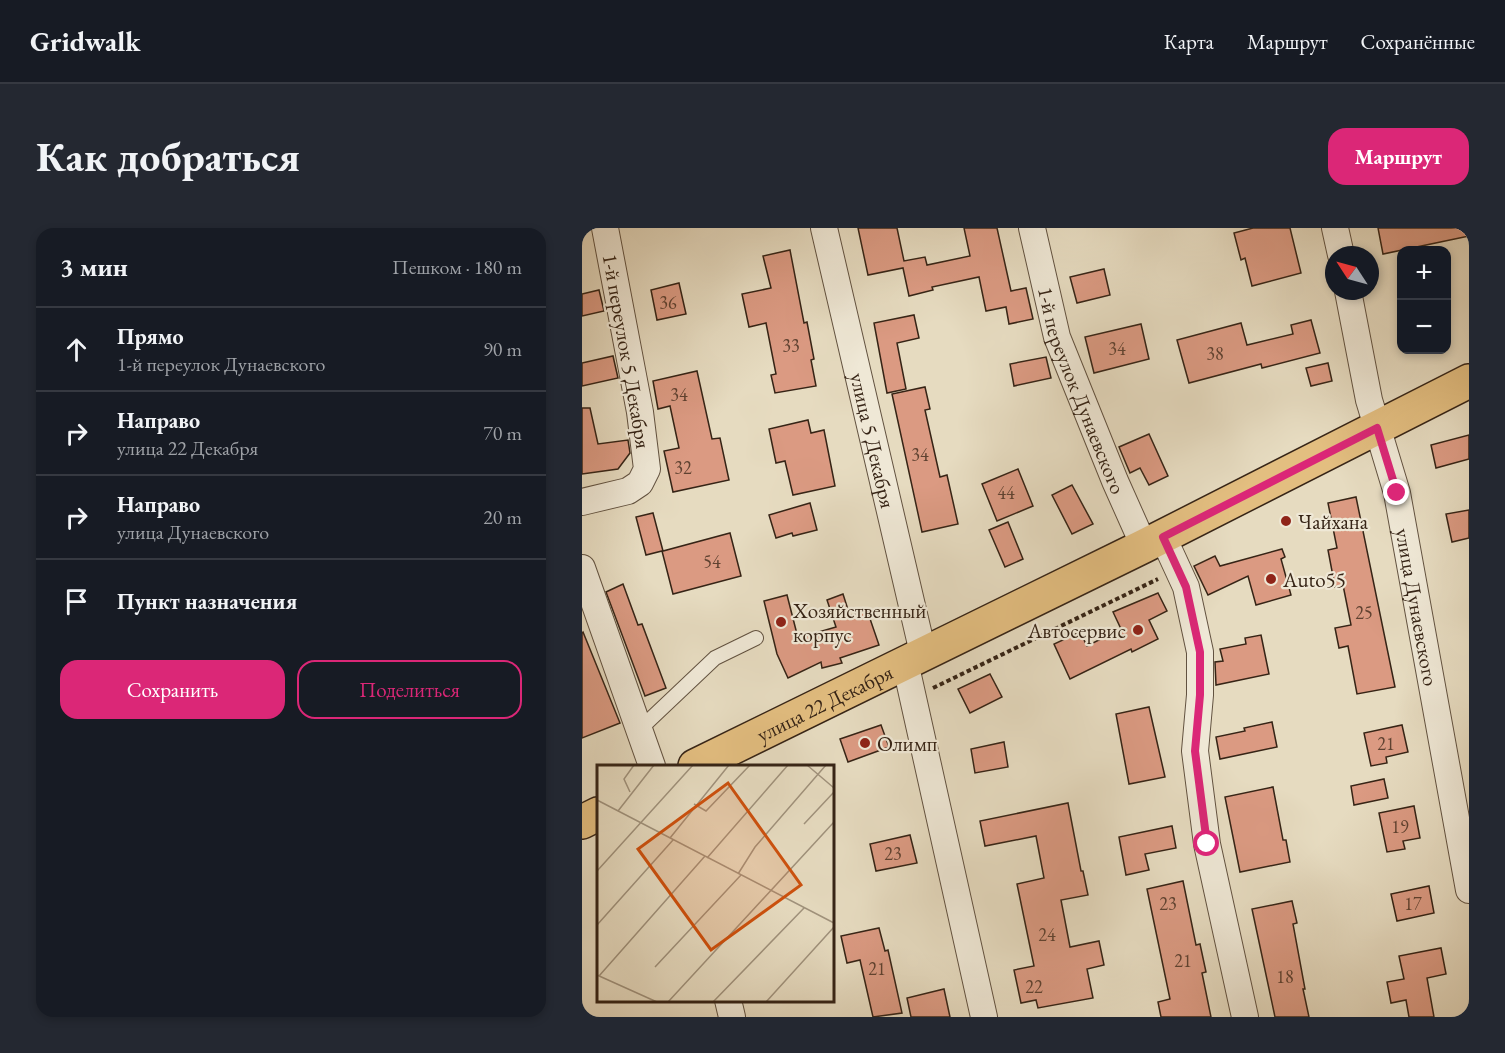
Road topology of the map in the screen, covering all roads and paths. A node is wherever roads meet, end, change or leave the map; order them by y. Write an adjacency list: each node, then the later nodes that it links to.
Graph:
1 (605, 228): 9 (street, 1-й переулок 5 Декабря)
2 (824, 228): 14 (street, улица 5 Декабря)
3 (1032, 228): 10 (street, 1-й переулок Дунаевского)
4 (1335, 228): 5 (street)
5 (1339, 246)
6 (1350, 300): 8 (street, улица Дунаевского)
7 (1469, 381): 8 (main road, улица 22 Декабря)
8 (1377, 428): 10 (main road, улица 22 Декабря); 21 (street, улица Дунаевского)
9 (582, 502)
10 (1154, 541): 12 (street, 1-й переулок Дунаевского); 14 (main road, улица 22 Декабря)
11 (582, 568): 16 (street)
12 (1178, 569): 15 (path); 25 (street, 1-й переулок Дунаевского)
13 (756, 638): 16 (lane)
14 (914, 658): 15 (street, улица 5 Декабря); 18 (main road, улица 22 Декабря)
15 (913, 697): 24 (street, улица 5 Декабря)
16 (639, 730): 17 (street)
17 (652, 765)
18 (696, 765)
19 (597, 814): 20 (main road)
20 (582, 822)
21 (1469, 890)
22 (728, 1002): 23 (street)
23 (732, 1017)
24 (984, 1017)
25 (1245, 1017)

